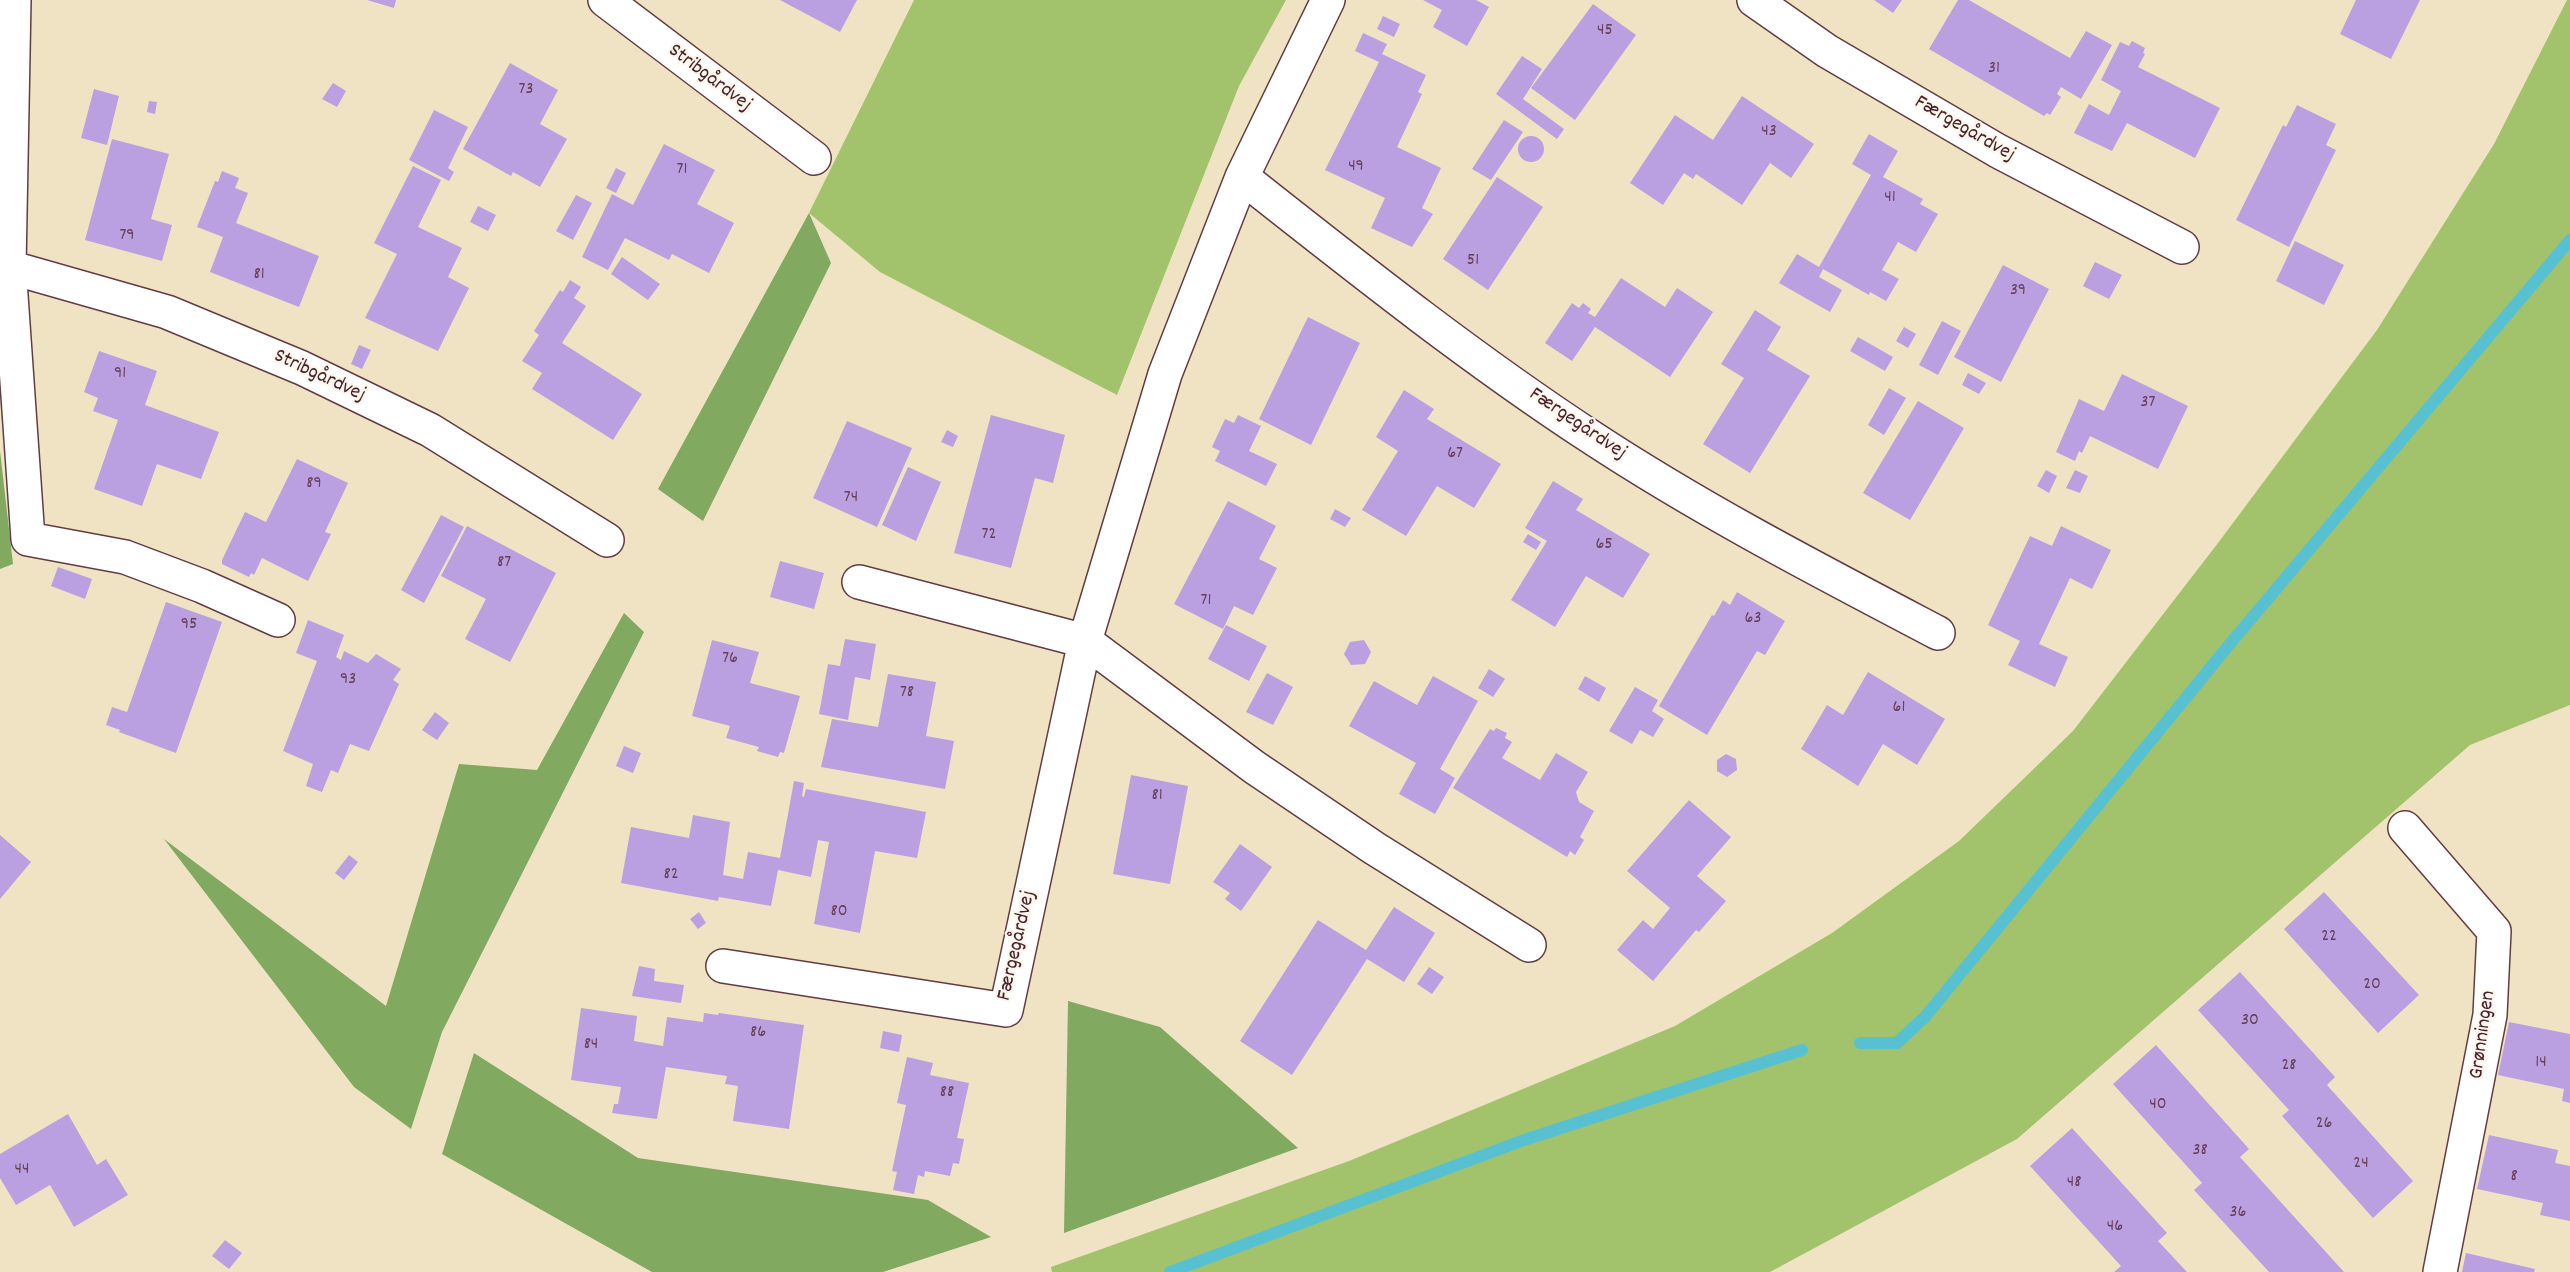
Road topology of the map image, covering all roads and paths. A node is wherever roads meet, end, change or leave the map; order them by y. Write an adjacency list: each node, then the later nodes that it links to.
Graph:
1 (14, 0): 8 (street)
2 (604, 0): 5 (street, Stribgårdvej)
3 (1328, 0): 6 (street, Færgegårdvej)
4 (1754, 0): 7 (street, Færgegårdvej)
5 (814, 158)
6 (1242, 177): 12 (street, Færgegårdvej); 13 (street, Færgegårdvej)
7 (2182, 246)
8 (9, 267): 9 (street, Stribgårdvej); 11 (street)
9 (607, 540)
10 (859, 582): 13 (street)
11 (278, 620)
12 (1938, 633)
13 (1085, 640): 15 (street); 16 (street, Færgegårdvej)
14 (2405, 828): 17 (street, Grønningen)
15 (1529, 945)
16 (723, 966)
17 (2440, 1272)

